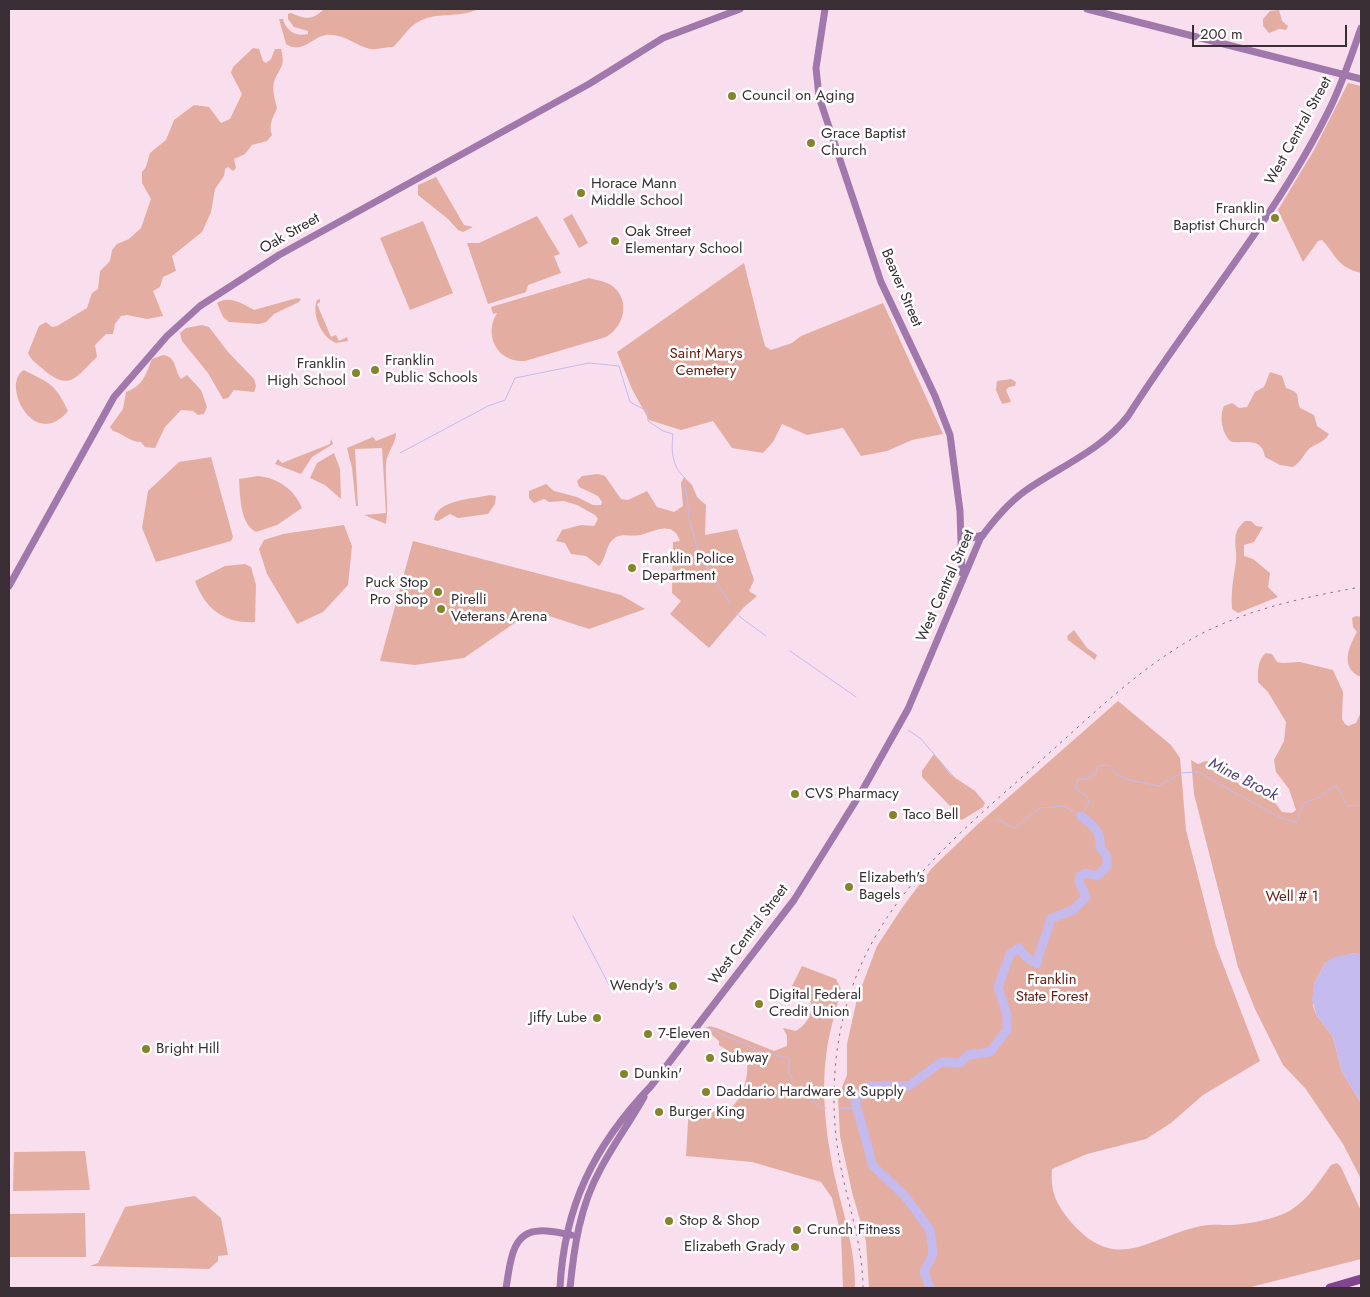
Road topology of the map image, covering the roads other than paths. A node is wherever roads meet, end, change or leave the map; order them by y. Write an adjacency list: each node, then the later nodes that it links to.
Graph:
1 (740, 9): 10 (main road, Oak Street)
2 (825, 9): 7 (main road, Beaver Street)
3 (1087, 9): 5 (main road)
4 (1361, 28): 5 (main road, West Central Street)
5 (1344, 74): 6 (main road); 8 (main road, West Central Street)
6 (1361, 79)
7 (961, 532): 8 (main road); 9 (main road, Beaver Street)
8 (983, 535): 9 (main road, West Central Street)
9 (962, 578): 11 (main road, West Central Street)
10 (9, 586)
11 (650, 1086): 12 (main road, West Central Street); 13 (main road, West Central Street)
12 (566, 1234): 13 (main road); 15 (main road); 16 (main road, West Central Street)
13 (577, 1235): 17 (main road, West Central Street)
14 (1361, 1279): 18 (highway)
15 (506, 1288)
16 (560, 1288)
17 (570, 1288)
18 (1330, 1288)

